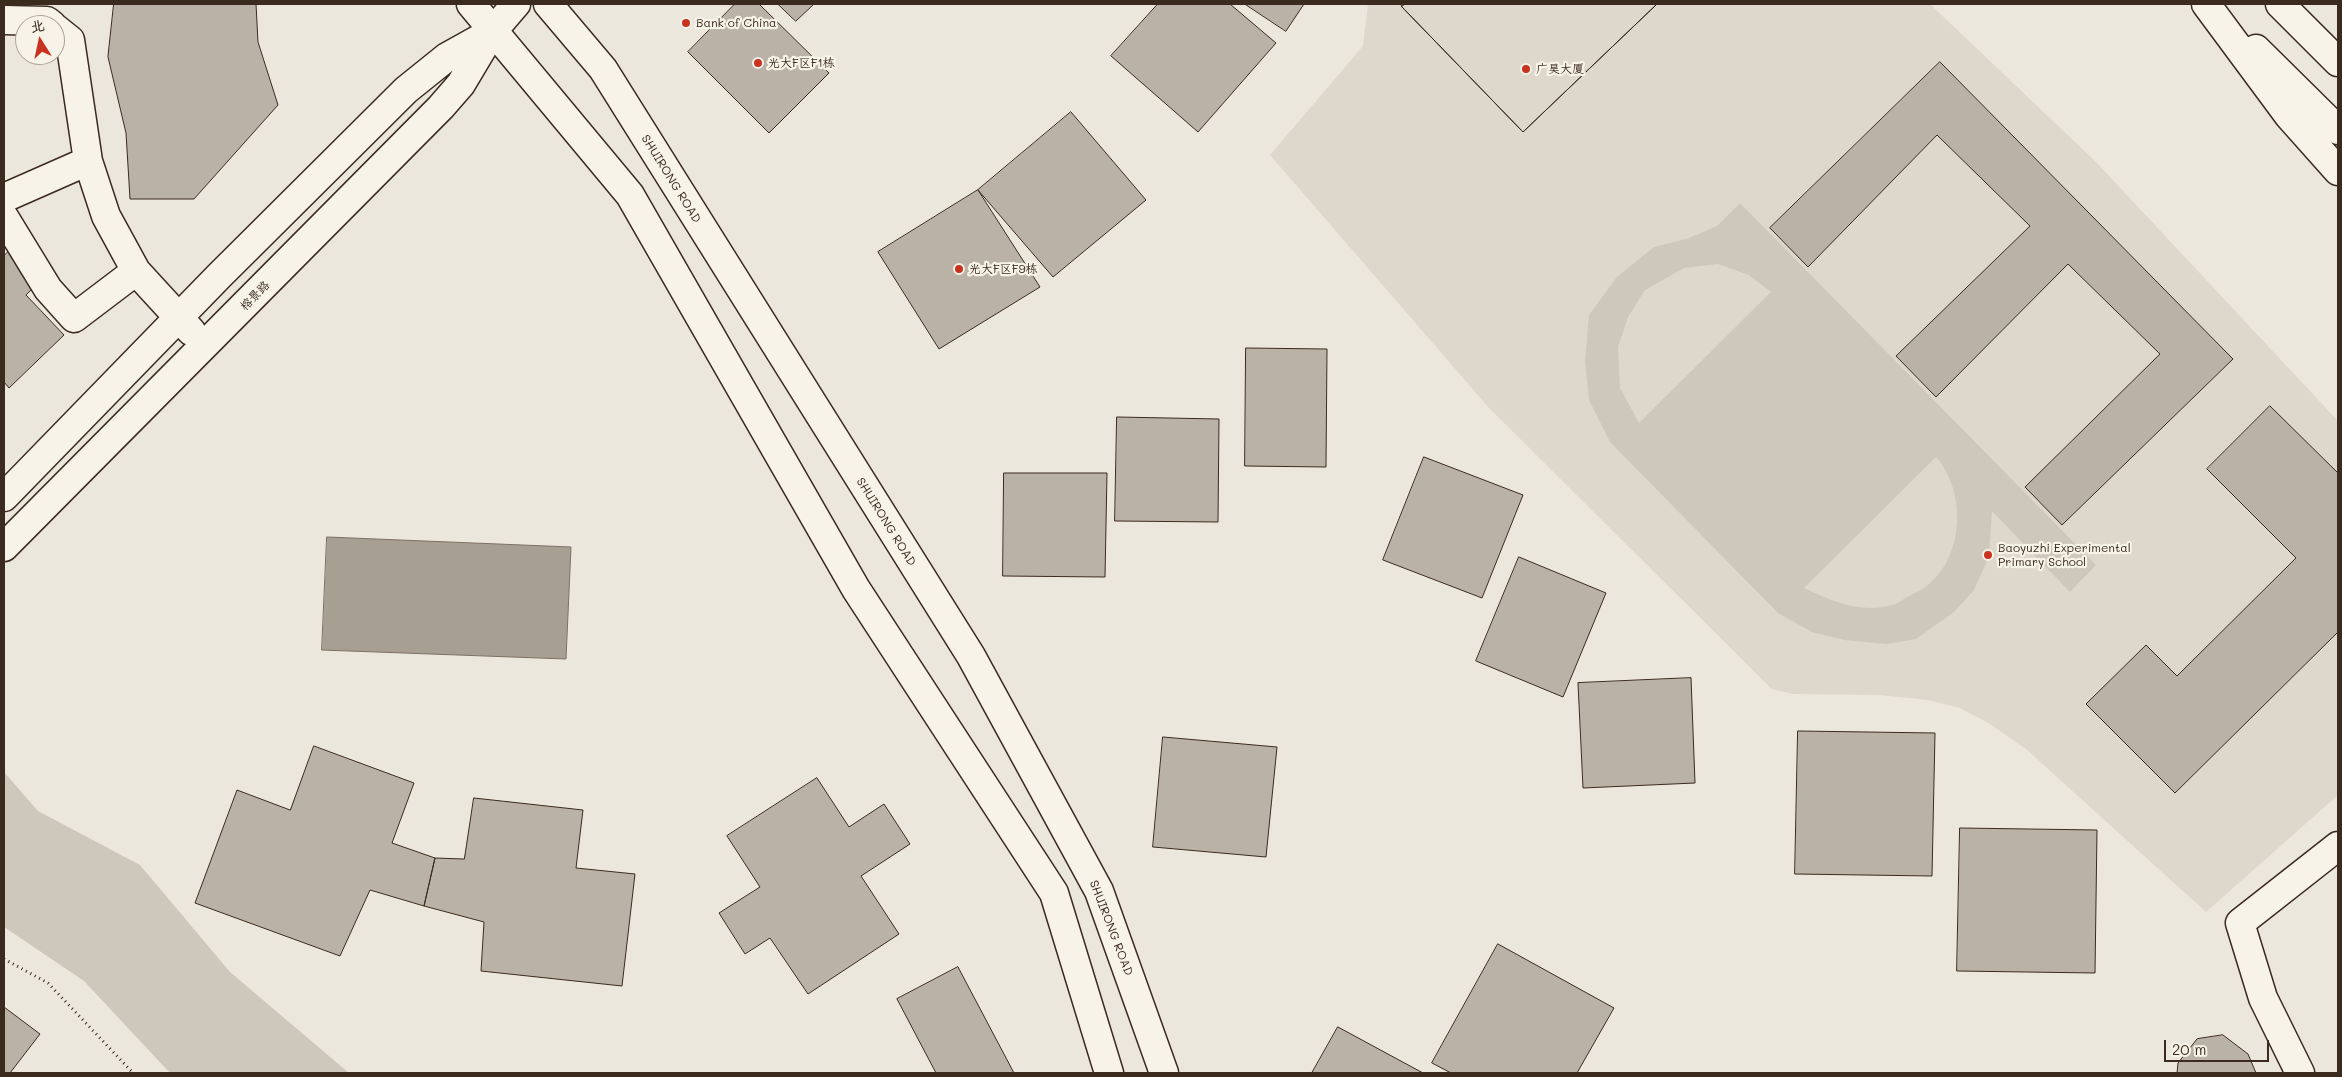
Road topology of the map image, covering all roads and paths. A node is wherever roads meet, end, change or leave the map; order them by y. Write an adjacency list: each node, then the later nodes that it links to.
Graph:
1 (470, 4): 7 (street)
2 (516, 4): 7 (street, 榕景路)
3 (548, 4): 24 (street, SHUIRONG ROAD)
4 (2206, 4): 12 (street)
5 (2211, 4): 10 (street)
6 (2280, 4): 9 (street)
7 (492, 32): 16 (street, 榕景路); 17 (street, 榕景路); 23 (street)
8 (65, 36): 11 (street)
9 (2338, 62)
10 (2338, 130)
11 (88, 161): 13 (street); 15 (street)
12 (2338, 171)
13 (4, 198)
14 (4, 217): 15 (street)
15 (136, 271): 16 (street)
16 (178, 318): 17 (street); 18 (street, 榕景路)
17 (206, 345): 19 (street, 榕景路)
18 (4, 497)
19 (4, 547)
20 (2338, 846): 25 (street)
21 (4, 959): 22 (path)
22 (133, 1073)
23 (1109, 1073)
24 (1164, 1073)
25 (2300, 1073)

